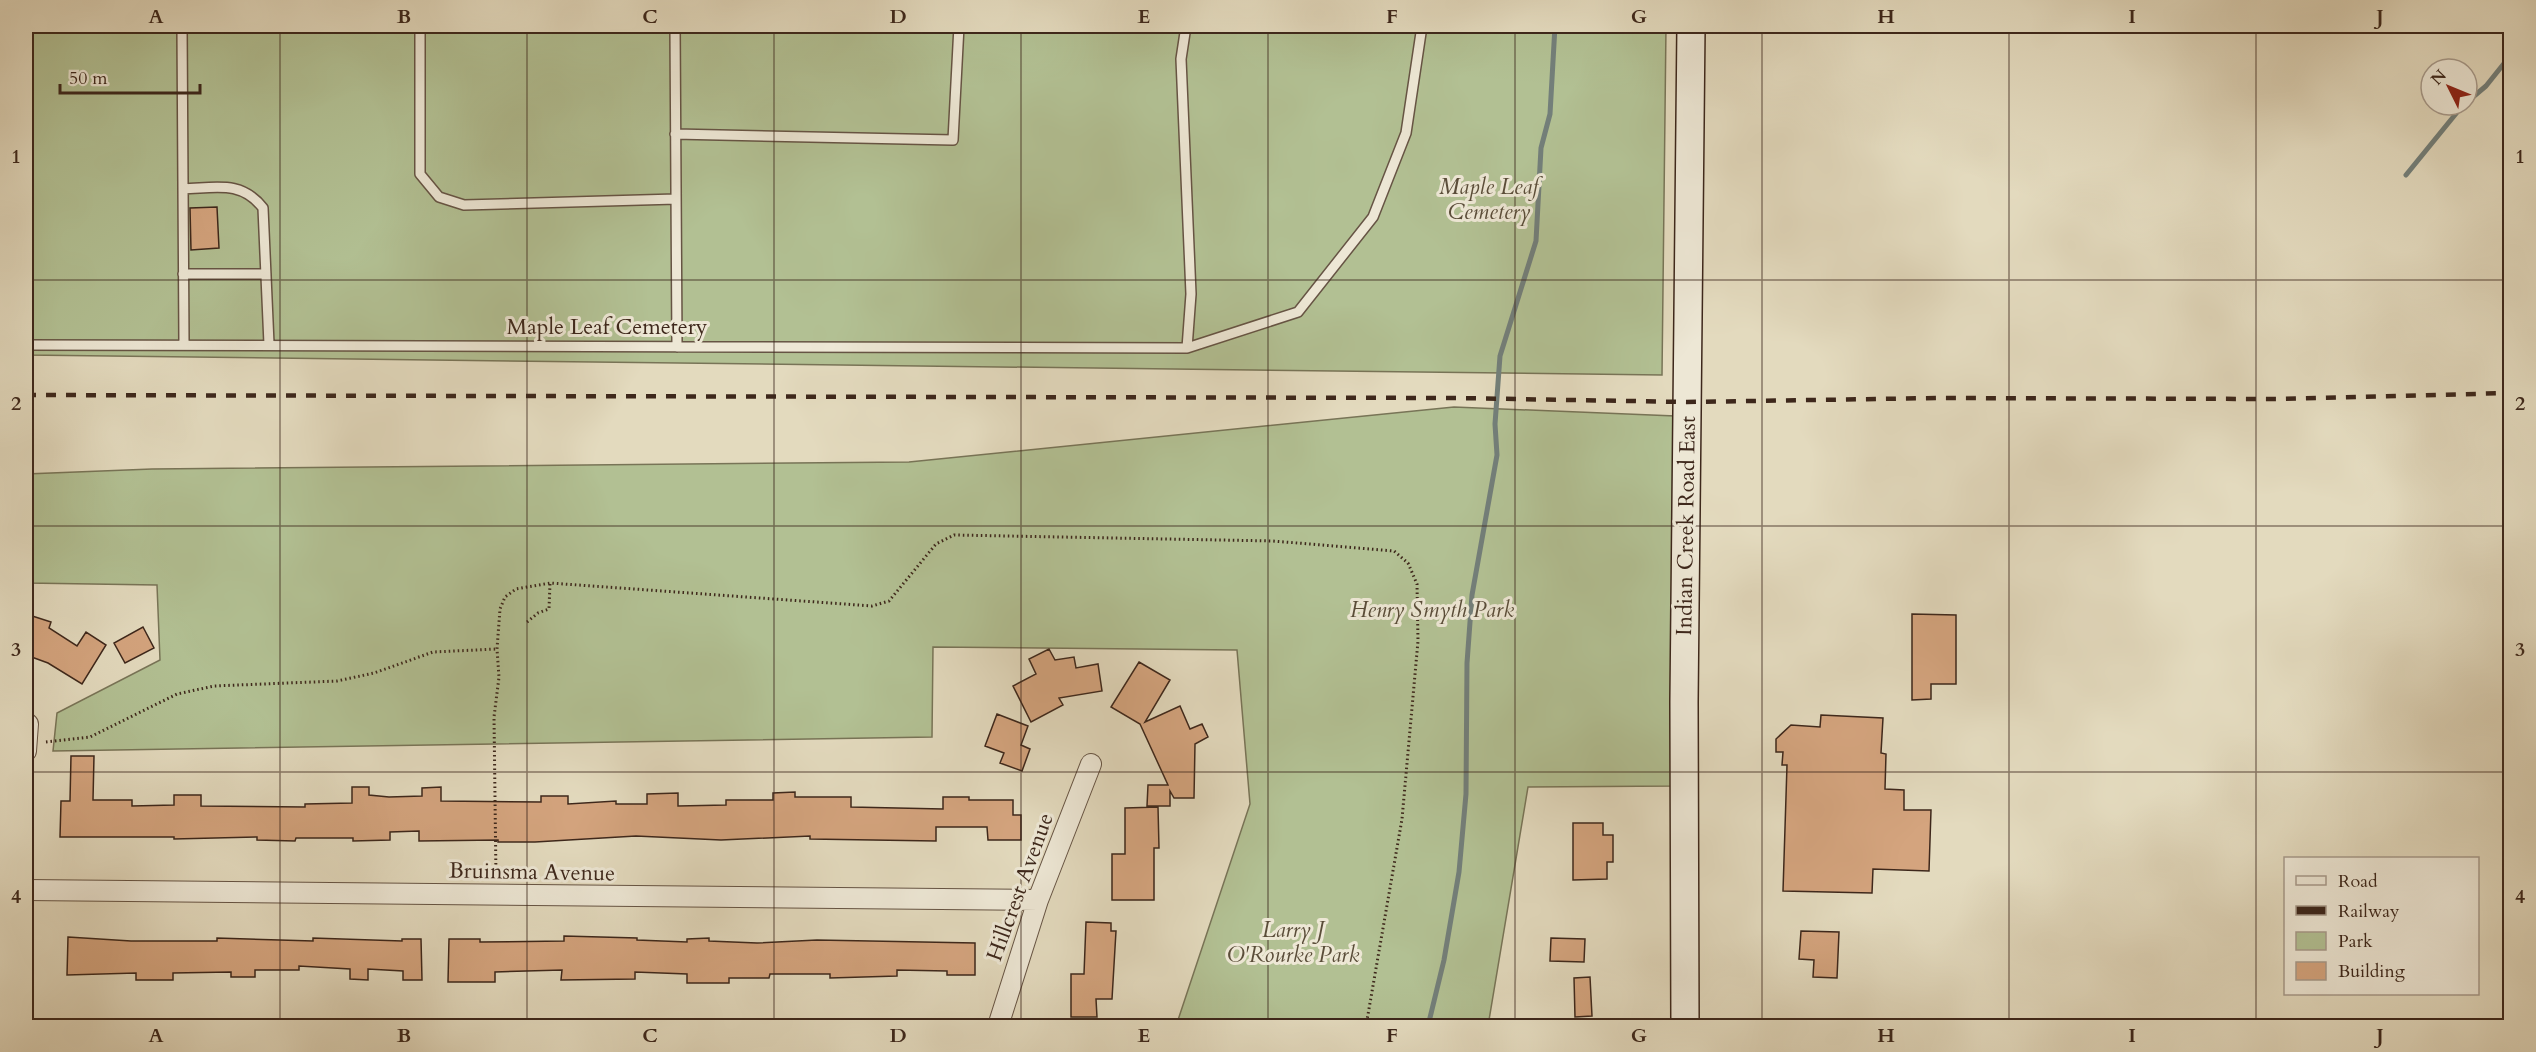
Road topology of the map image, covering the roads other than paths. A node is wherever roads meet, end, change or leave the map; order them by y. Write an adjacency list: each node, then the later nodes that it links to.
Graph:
1 (182, 26): 9 (lane)
2 (420, 26): 10 (lane)
3 (675, 26): 8 (lane)
4 (959, 26): 8 (lane)
5 (1186, 26): 17 (lane)
6 (1422, 26): 17 (lane, Maple Leaf Cemetery)
7 (1691, 26): 25 (main road, Indian Creek Road East)
8 (675, 134): 10 (lane)
9 (183, 189): 11 (lane); 12 (lane)
10 (676, 199): 16 (lane)
11 (183, 274): 12 (lane); 13 (lane)
12 (266, 274): 14 (lane)
13 (184, 344): 14 (lane, Maple Leaf Cemetery); 15 (lane, Maple Leaf Cemetery)
14 (269, 344): 16 (lane, Maple Leaf Cemetery)
15 (26, 345)
16 (677, 347): 17 (lane, Maple Leaf Cemetery)
17 (1187, 348)
18 (26, 724): 19 (street)
19 (26, 744): 20 (street)
20 (26, 751)
21 (1091, 764): 23 (street, Hillcrest Avenue)
22 (26, 890): 23 (street, Bruinsma Avenue)
23 (1038, 900): 24 (street, Hillcrest Avenue)
24 (998, 1026)
25 (1684, 1026)

